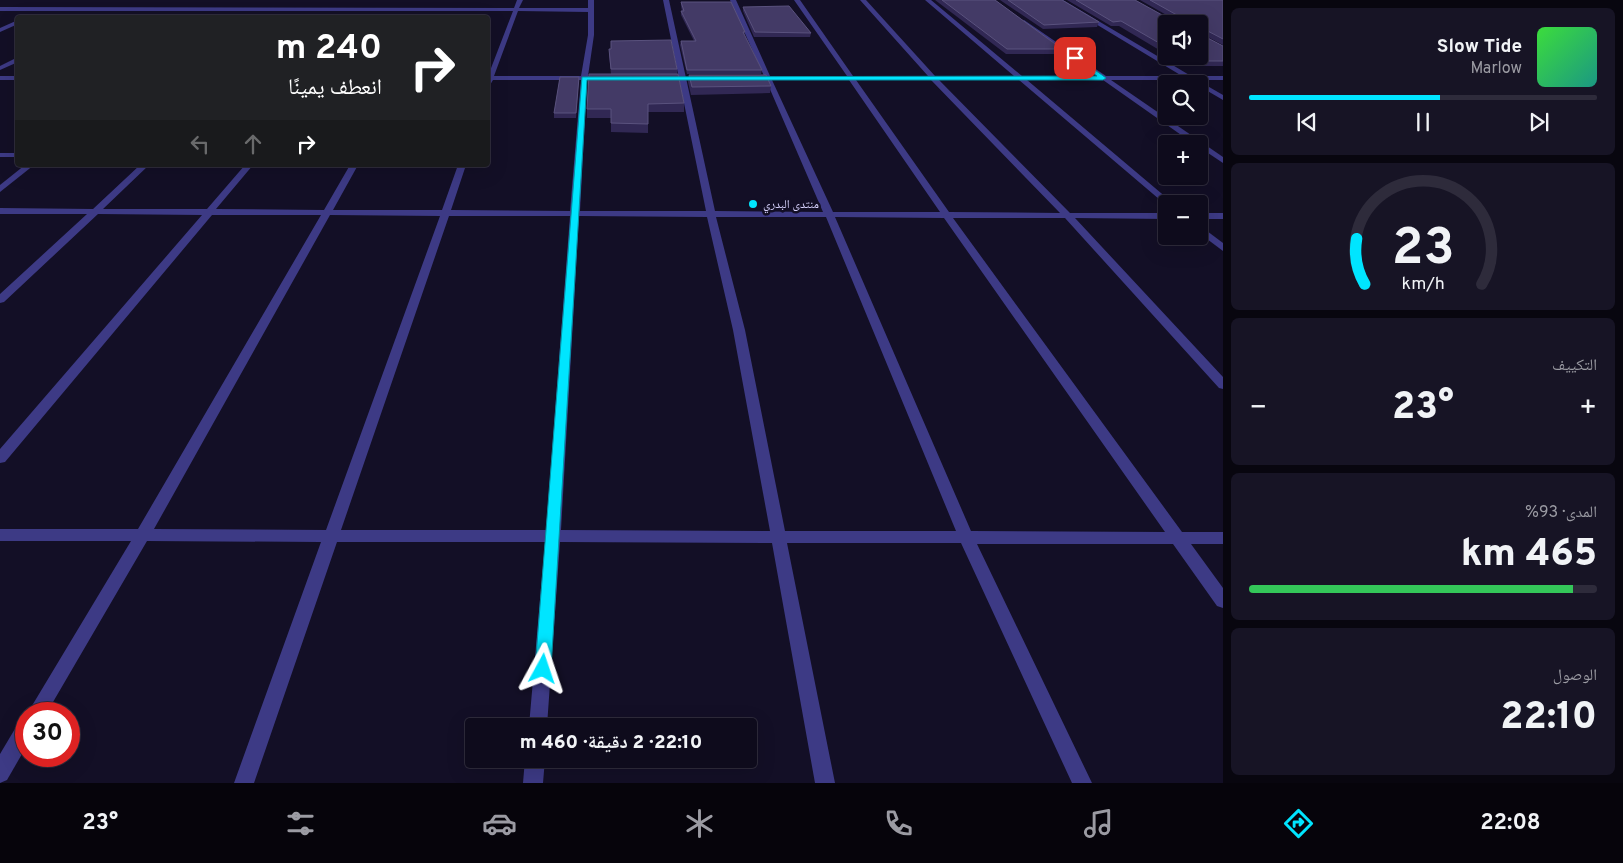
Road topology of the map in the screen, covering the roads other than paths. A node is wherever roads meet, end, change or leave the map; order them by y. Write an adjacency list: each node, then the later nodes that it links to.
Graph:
1 (128, 0): 18 (street)
2 (192, 0): 19 (street)
3 (258, 0): 20 (street)
4 (520, 0): 22 (street)
5 (666, 0): 71 (street)
6 (733, 0): 43 (street)
7 (797, 0): 44 (street)
8 (862, 0): 45 (street)
9 (928, 0): 46 (street)
10 (1059, 0): 36 (street)
11 (57, 3): 17 (street)
12 (319, 5): 21 (street)
13 (591, 5): 22 (street); 40 (street)
14 (385, 7): 15 (street); 21 (street); 28 (street)
15 (451, 7): 22 (street); 29 (street)
16 (0, 9): 17 (street)
17 (44, 9): 18 (street); 23 (street)
18 (111, 9): 19 (street); 24 (street)
19 (177, 10): 20 (street); 25 (street)
20 (245, 10): 21 (street); 26 (street)
21 (314, 10): 27 (street)
22 (516, 10): 35 (street)
23 (33, 15)
24 (100, 15)
25 (170, 15)
26 (238, 15)
27 (309, 15)
28 (378, 15)
29 (446, 15)
30 (1019, 18): 47 (street)
31 (15, 23): 32 (street)
32 (0, 30)
33 (15, 60): 34 (street)
34 (0, 68)
35 (490, 75)
36 (1186, 75)
37 (0, 78): 38 (street)
38 (15, 78)
39 (490, 78): 40 (street)
40 (584, 78): 41 (street); 70 (street)
41 (614, 78)
42 (750, 78): 43 (street)
43 (769, 78): 44 (street); 72 (street)
44 (850, 78): 45 (street); 73 (street)
45 (933, 78): 46 (street); 74 (street)
46 (1021, 78): 47 (street); 64 (street)
47 (1103, 78): 48 (street); 53 (street)
48 (1158, 78)
49 (1208, 78): 50 (street)
50 (1223, 78)
51 (1208, 89): 52 (street)
52 (1223, 98)
53 (1186, 135)
54 (1208, 150): 57 (street)
55 (0, 155): 56 (street)
56 (15, 155)
57 (1223, 160)
58 (27, 167): 63 (street)
59 (142, 167): 66 (street)
60 (247, 167): 67 (street)
61 (353, 167): 68 (street)
62 (461, 167): 69 (street)
63 (0, 188)
64 (1159, 195)
65 (0, 211): 66 (street)
66 (94, 212): 67 (street); 80 (street)
67 (209, 212): 68 (street); 82 (street)
68 (326, 212): 69 (street); 84 (street)
69 (446, 213): 70 (street); 85 (street)
70 (575, 214): 71 (street); 86 (street)
71 (712, 214): 72 (street); 87 (street)
72 (829, 214): 73 (street); 88 (street)
73 (946, 215): 74 (street); 89 (street)
74 (1068, 216): 75 (street); 81 (street)
75 (1158, 216)
76 (1208, 216): 77 (street)
77 (1223, 216)
78 (1208, 236): 79 (street)
79 (1223, 248)
80 (0, 300)
81 (1223, 385)
82 (0, 458)
83 (0, 536): 84 (street)
84 (142, 536): 85 (street); 92 (street)
85 (332, 536): 86 (street); 97 (street)
86 (554, 536): 87 (street); 93 (street)
87 (777, 537): 88 (street); 99 (street)
88 (966, 537): 89 (street); 100 (street)
89 (1179, 538): 90 (street); 91 (street)
90 (1223, 538)
91 (1223, 601)
92 (43, 702)
93 (539, 718)
94 (15, 748): 96 (street)
95 (534, 768): 98 (street)
96 (0, 773)
97 (244, 783)
98 (533, 783)
99 (826, 783)
100 (1082, 783)

